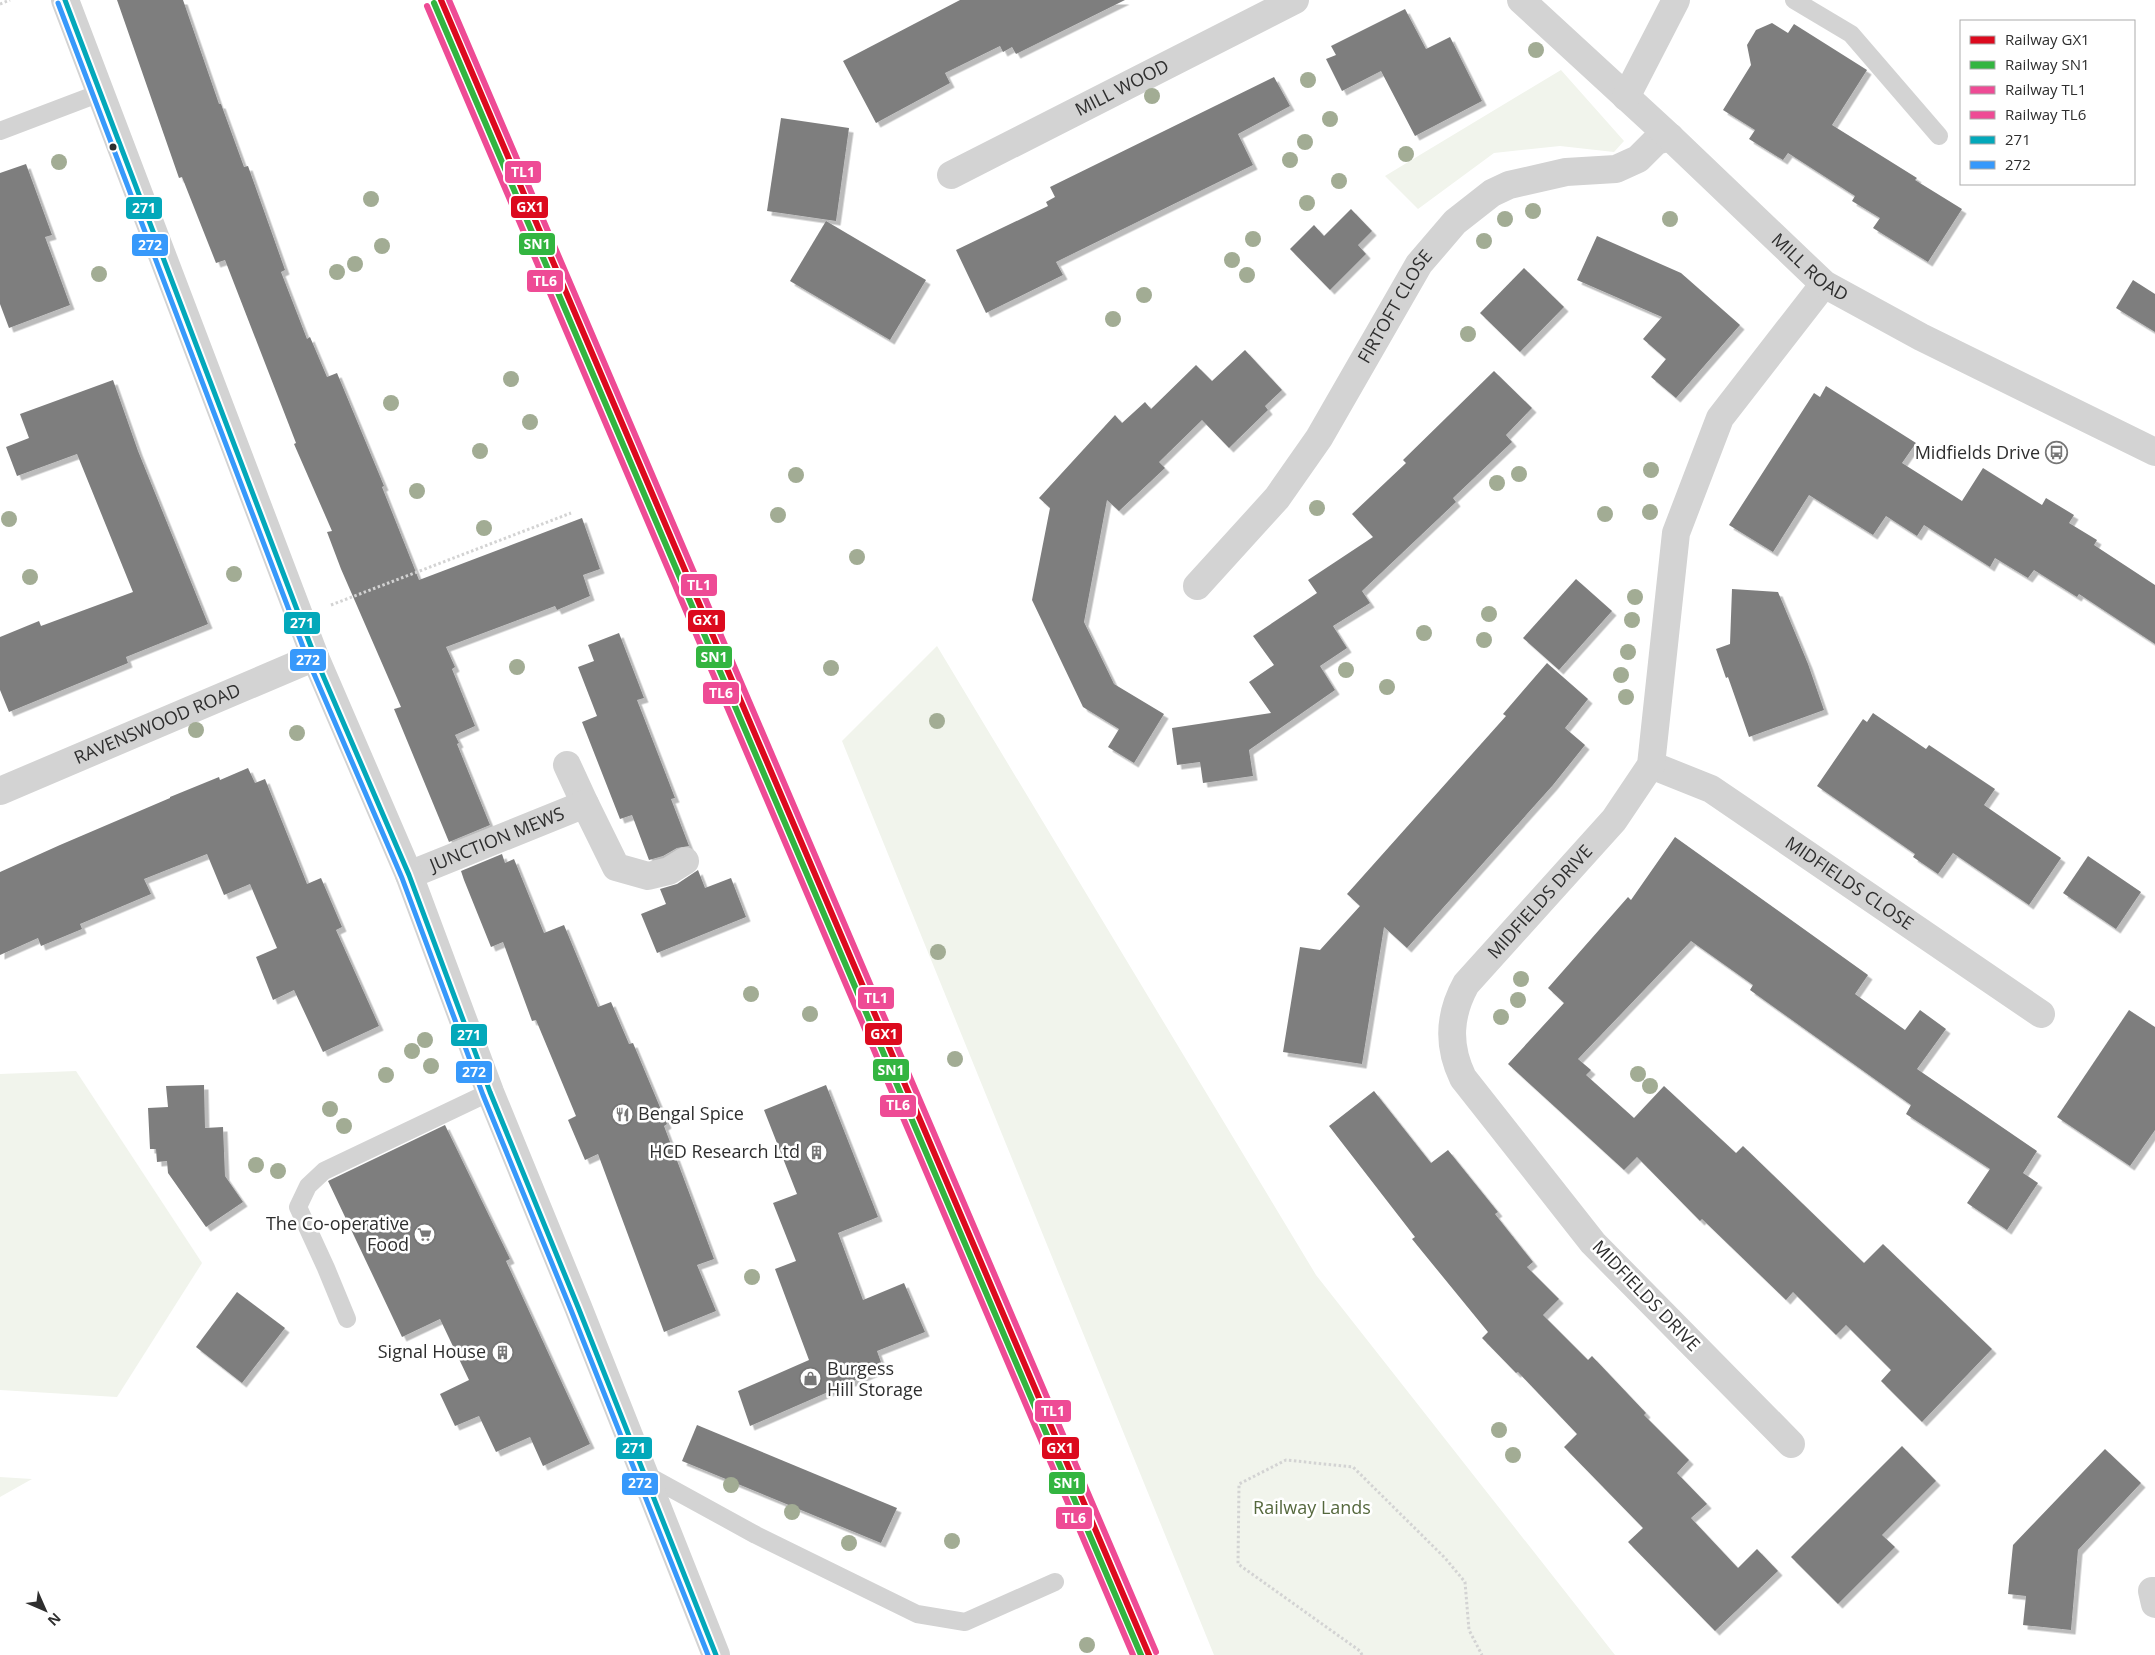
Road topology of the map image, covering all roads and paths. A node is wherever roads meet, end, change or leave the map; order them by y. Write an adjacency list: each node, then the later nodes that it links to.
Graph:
1 (10, 0): 7 (path)
2 (65, 0): 8 (street)
3 (1295, 0): 13 (street, MILL WOOD)
4 (1521, 0): 9 (street, MILL ROAD)
5 (1676, 0): 9 (street)
6 (1794, 0): 11 (lane)
7 (0, 4)
8 (100, 93): 10 (lane); 18 (street)
9 (1626, 96): 12 (street, MILL ROAD)
10 (0, 131)
11 (1939, 136)
12 (1670, 137): 14 (street, MILL ROAD); 17 (street, FIRTOFT CLOSE)
13 (951, 175)
14 (1824, 284): 15 (street, MILL ROAD); 21 (street, MIDFIELDS DRIVE)
15 (2155, 452)
16 (572, 513): 18 (path)
17 (1197, 586)
18 (300, 616): 19 (street)
19 (315, 657): 22 (street, RAVENSWOOD ROAD); 25 (street)
20 (567, 765): 23 (street, JUNCTION MEWS)
21 (1651, 765): 26 (street, MIDFIELDS CLOSE); 29 (street, MIDFIELDS DRIVE)
22 (0, 792)
23 (585, 804): 24 (street, JUNCTION MEWS); 25 (street, JUNCTION MEWS)
24 (685, 861)
25 (409, 876): 27 (street)
26 (2041, 1014)
27 (490, 1092): 28 (lane); 30 (street)
28 (347, 1320)
29 (1791, 1444)
30 (643, 1472): 31 (lane); 34 (street)
31 (1055, 1582)
32 (2155, 1591): 33 (street)
33 (2155, 1604)
34 (716, 1655)
35 (1362, 1655): 36 (path)
36 (1482, 1655)

